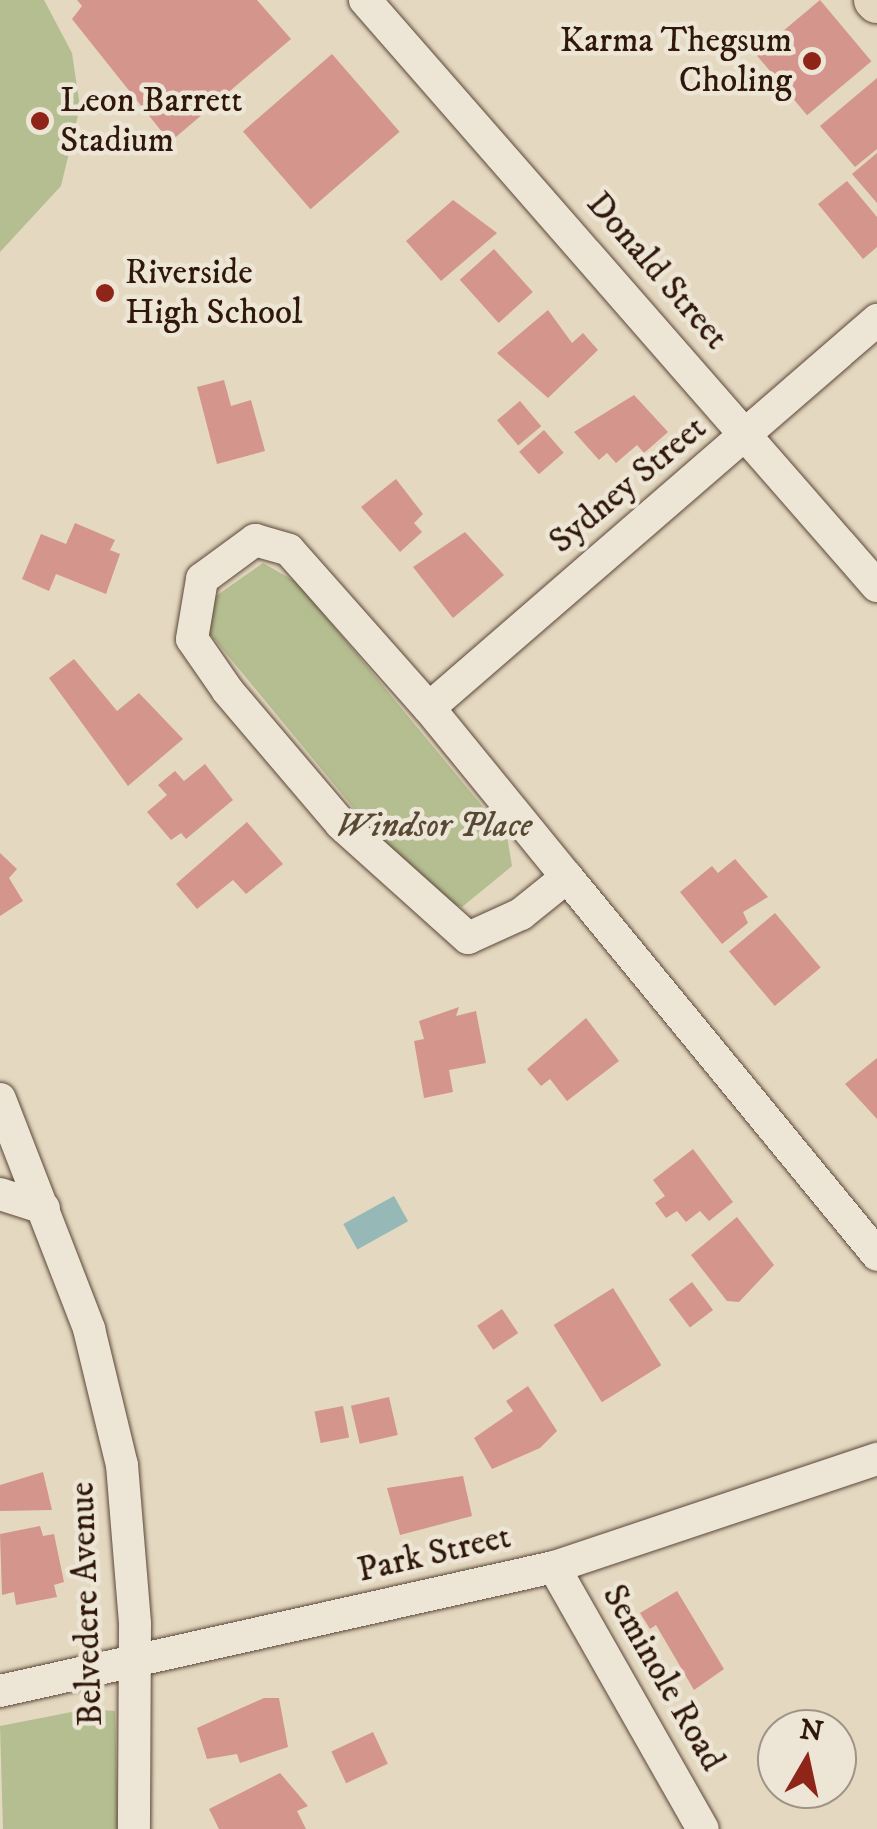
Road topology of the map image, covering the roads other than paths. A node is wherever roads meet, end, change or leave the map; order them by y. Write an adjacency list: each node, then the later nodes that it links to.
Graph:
1 (369, 6): 3 (street, Donald Street)
2 (877, 320): 3 (street, Sydney Street)
3 (747, 436): 4 (street, Donald Street); 5 (street, Sydney Street)
4 (877, 586)
5 (429, 708): 6 (street); 6 (street)
6 (567, 877): 10 (street)
7 (0, 1100): 9 (street, Belvedere Avenue)
8 (0, 1194): 9 (street)
9 (44, 1208): 13 (street, Belvedere Avenue)
10 (877, 1255)
11 (877, 1459): 12 (street, Park Street)
12 (554, 1567): 13 (street, Park Street); 16 (street, Seminole Road)
13 (132, 1663): 14 (street, Park Street); 15 (street, Belvedere Avenue)
14 (0, 1691)
15 (134, 1829)
16 (703, 1829)

